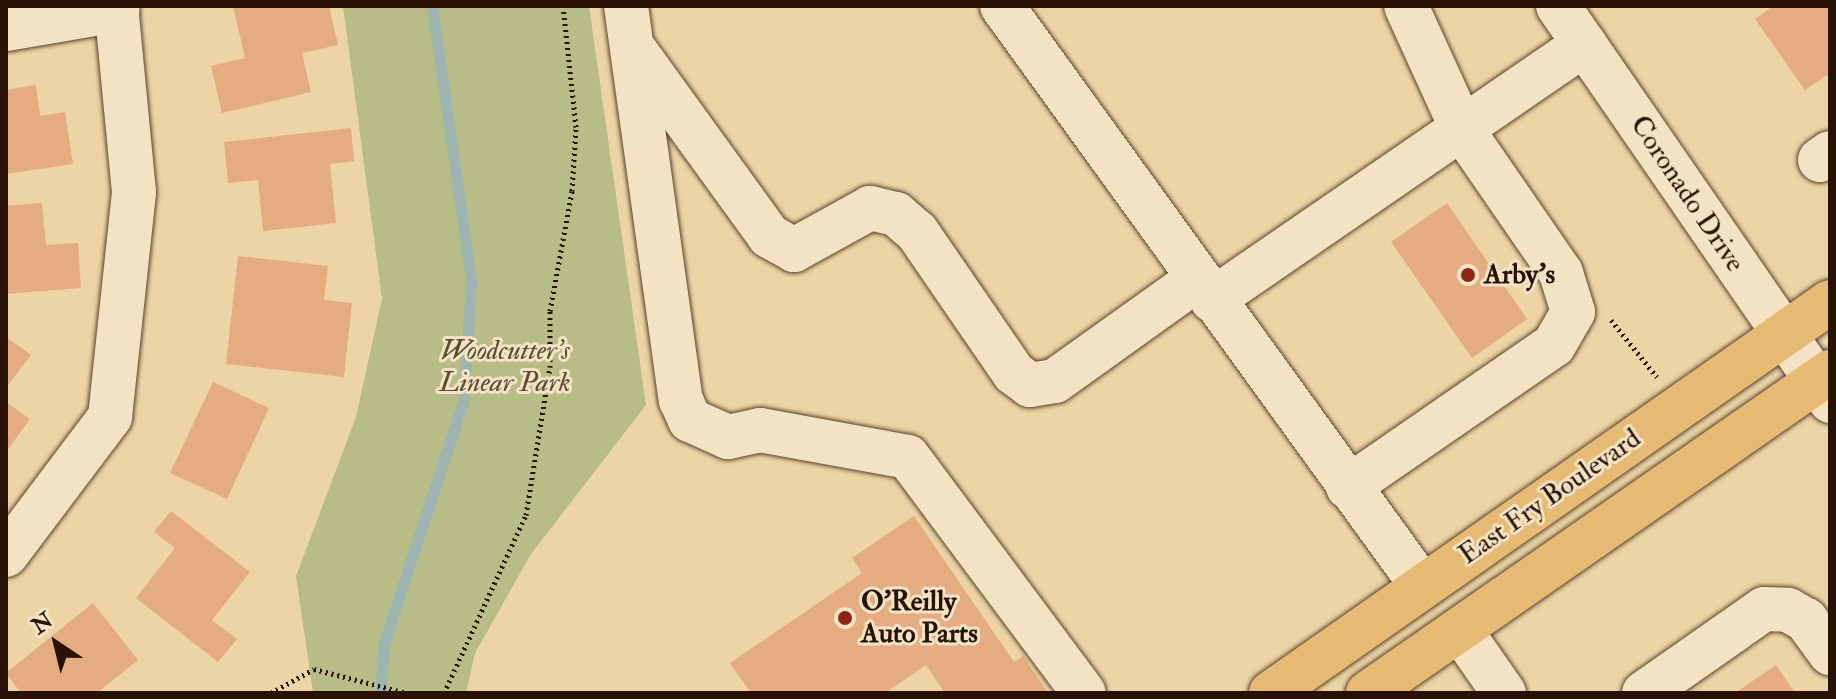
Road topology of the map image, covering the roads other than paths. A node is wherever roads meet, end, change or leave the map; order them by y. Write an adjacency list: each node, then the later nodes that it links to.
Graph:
1 (1002, 6): 9 (street)
2 (1406, 6): 8 (street)
3 (1558, 6): 7 (street, Coronado Drive)
4 (117, 8): 6 (street); 14 (street)
5 (629, 26): 9 (street); 18 (street)
6 (6, 29)
7 (1584, 44): 8 (street); 11 (street, Coronado Drive)
8 (1463, 131): 9 (street); 13 (street)
9 (1204, 290): 13 (street)
10 (1830, 302): 11 (main road, East Fry Boulevard)
11 (1783, 335): 12 (street, Coronado Drive); 15 (main road, East Fry Boulevard)
12 (1825, 385): 16 (main road, East Fry Boulevard)
13 (1348, 487): 15 (street)
14 (6, 555)
15 (1422, 586): 19 (main road, East Fry Boulevard)
16 (1460, 630): 20 (main road, East Fry Boulevard); 21 (street)
17 (1830, 653): 22 (street)
18 (1084, 693)
19 (1271, 693)
20 (1368, 693)
21 (1504, 693)
22 (1644, 693)

